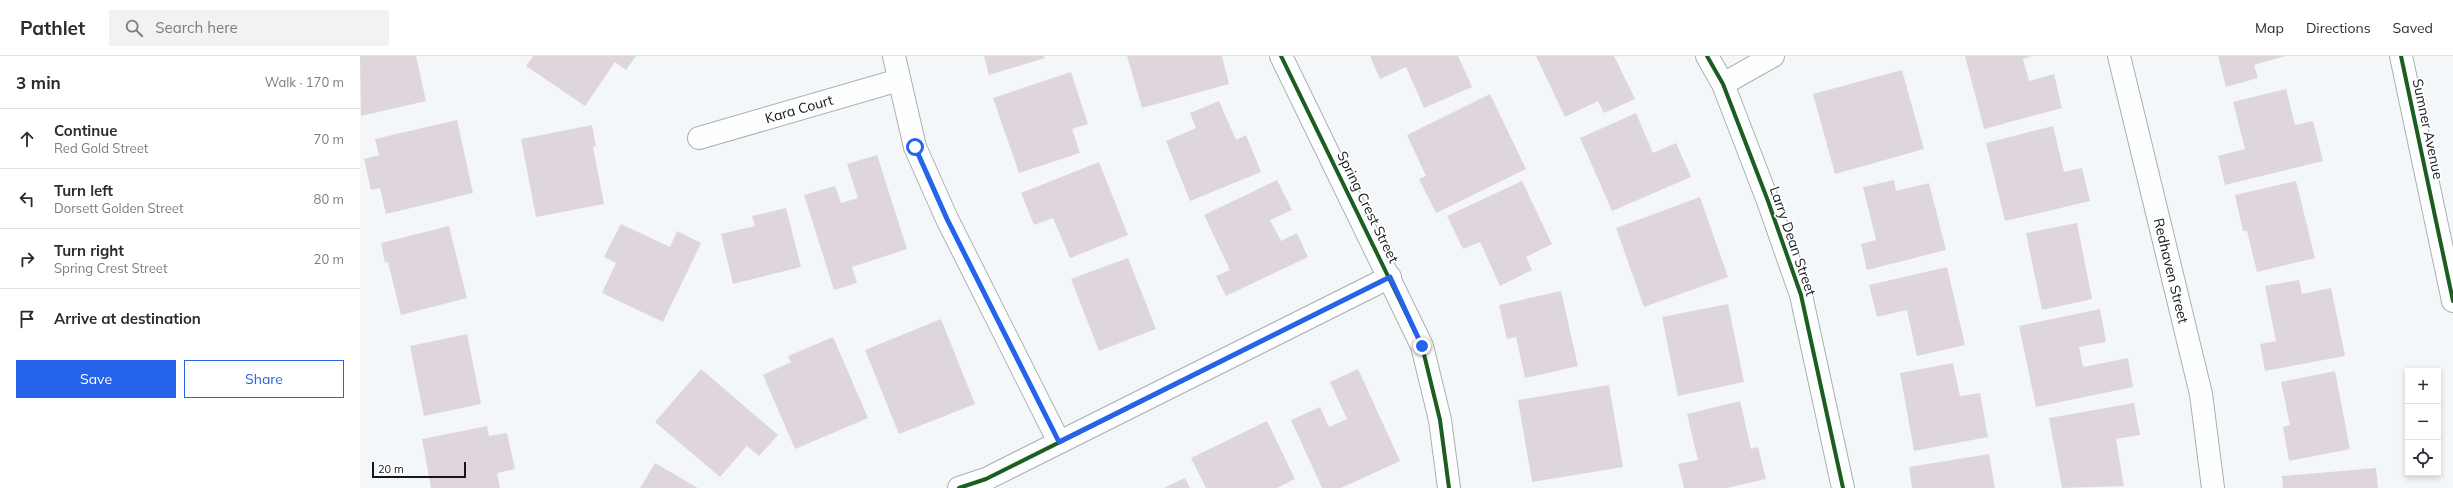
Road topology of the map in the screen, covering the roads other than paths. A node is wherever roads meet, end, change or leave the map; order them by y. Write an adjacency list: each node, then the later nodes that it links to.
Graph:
1 (894, 56): 7 (street)
2 (1281, 56): 10 (street, Spring Crest Street)
3 (1707, 56): 8 (street, Larry Dean Street)
4 (1773, 56): 8 (street)
5 (2119, 56): 16 (street, Redhaven Street)
6 (2401, 56): 11 (street, Sumner Avenue)
7 (899, 80): 9 (street, Kara Court); 12 (street)
8 (1722, 84): 15 (street, Larry Dean Street)
9 (698, 138)
10 (1390, 277): 12 (street); 14 (street, Spring Crest Street)
11 (2453, 301)
12 (1059, 442): 13 (street)
13 (959, 488)
14 (1449, 488)
15 (1843, 488)
16 (2213, 488)

